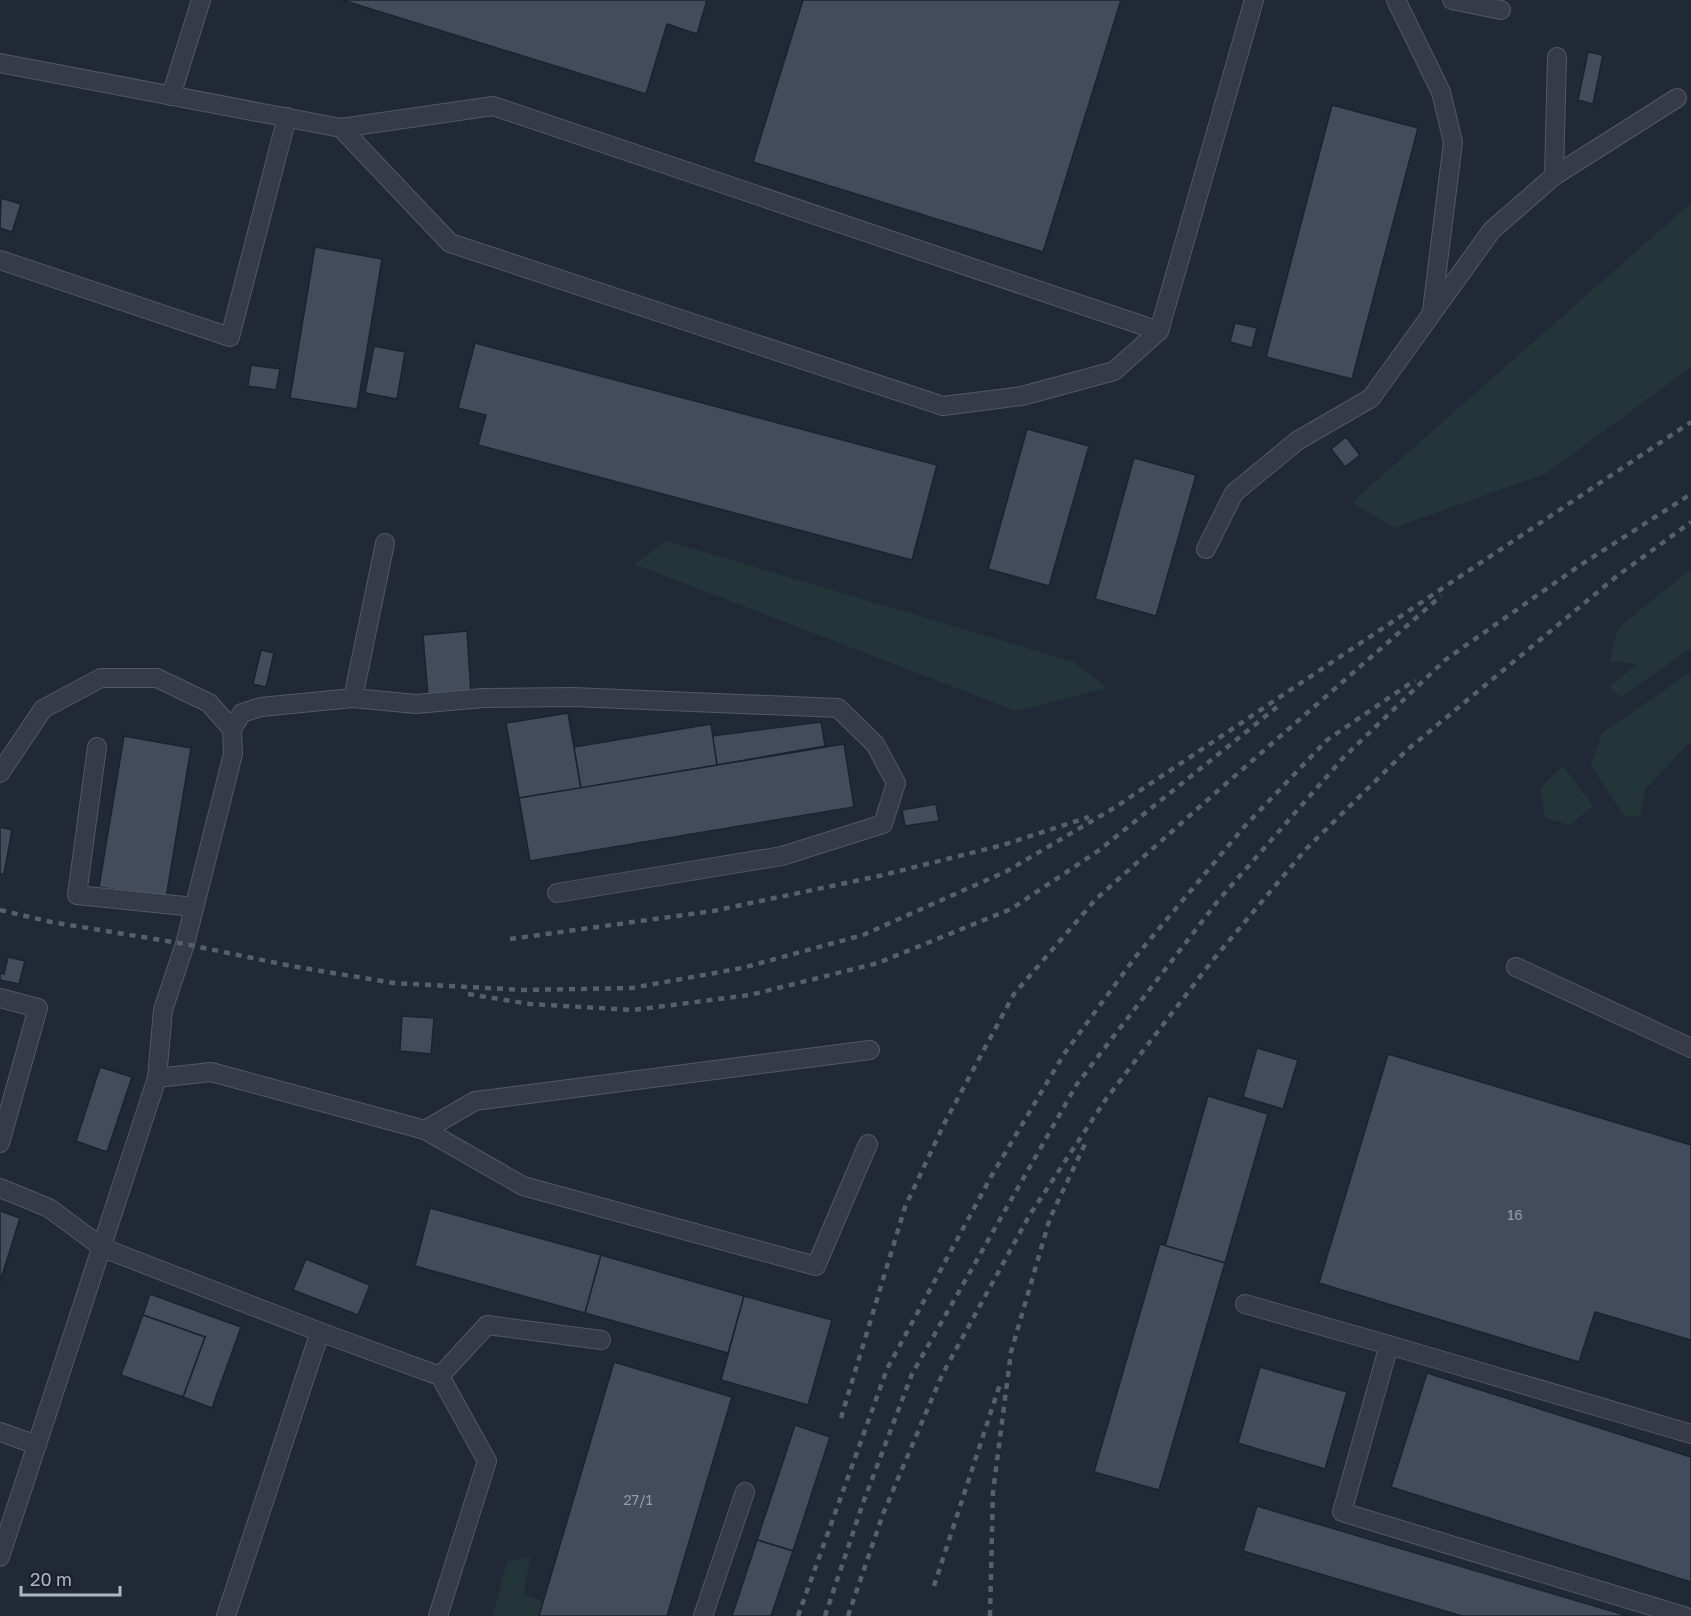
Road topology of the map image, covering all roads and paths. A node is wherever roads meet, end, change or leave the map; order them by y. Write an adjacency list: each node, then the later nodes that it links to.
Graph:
1 (201, 0): 8 (lane)
2 (1254, 0): 15 (lane)
3 (1396, 0): 14 (lane)
4 (1452, 0): 5 (lane)
5 (1501, 10)
6 (1557, 57): 12 (lane)
7 (0, 63): 8 (lane)
8 (171, 96): 10 (lane)
9 (1677, 98): 12 (lane)
10 (286, 117): 11 (lane); 13 (lane)
11 (341, 128): 15 (lane); 15 (lane)
12 (1554, 176): 14 (lane)
13 (0, 260)
14 (1432, 313): 17 (lane)
15 (1159, 331)
16 (385, 543): 18 (lane)
17 (1206, 549)
18 (353, 699): 19 (lane); 22 (lane)
19 (232, 729): 21 (lane); 23 (lane)
20 (97, 747): 23 (lane)
21 (0, 773)
22 (557, 892)
23 (194, 907): 28 (lane)
24 (1516, 967): 26 (lane)
25 (0, 998): 30 (lane)
26 (1691, 1048)
27 (870, 1050): 29 (lane)
28 (158, 1078): 29 (lane); 33 (lane)
29 (425, 1130): 31 (lane)
30 (0, 1143)
31 (867, 1144)
32 (0, 1188): 33 (lane)
33 (103, 1248): 35 (lane); 41 (lane)
34 (1245, 1304): 37 (lane)
35 (320, 1332): 38 (lane); 44 (lane)
36 (601, 1340): 38 (lane)
37 (1389, 1344): 40 (lane); 47 (lane)
38 (440, 1376): 45 (lane)
39 (0, 1432): 41 (lane)
40 (1691, 1434)
41 (37, 1444): 43 (lane)
42 (745, 1492): 46 (lane)
43 (0, 1557)
44 (226, 1616)
45 (438, 1616)
46 (703, 1616)
47 (1684, 1616)

